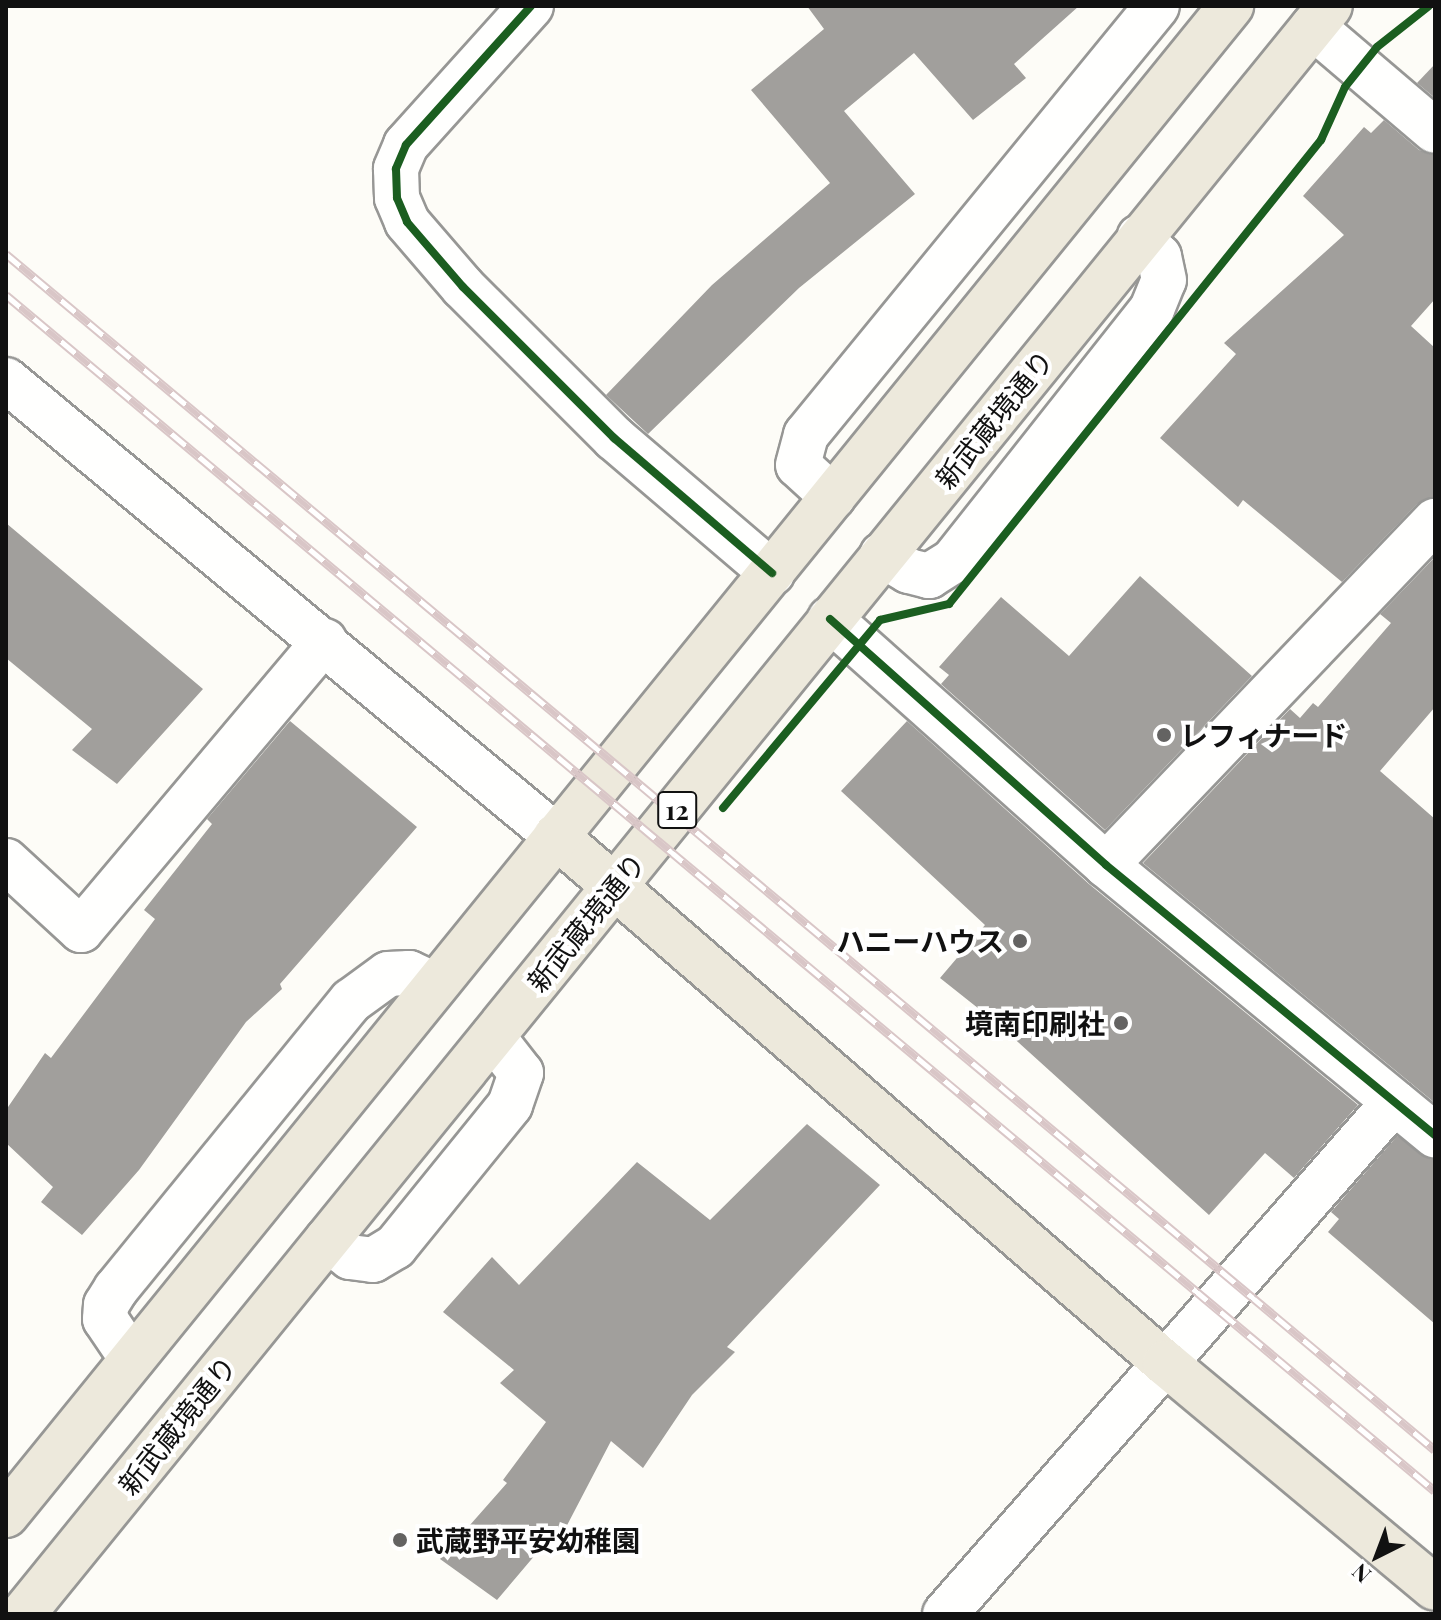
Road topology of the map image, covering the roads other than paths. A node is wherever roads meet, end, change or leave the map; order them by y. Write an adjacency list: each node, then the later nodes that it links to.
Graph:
1 (531, 6): 11 (street)
2 (1157, 6): 8 (street)
3 (1231, 6): 8 (main road)
4 (1321, 17): 5 (street); 6 (main road, 新武蔵境通り / 12)
5 (1435, 131)
6 (1140, 237): 10 (main road, 新武蔵境通り / 12); 10 (street)
7 (6, 380): 13 (street)
8 (833, 497): 11 (main road)
9 (1435, 521): 16 (street)
10 (882, 555): 12 (main road, 新武蔵境通り / 12)
11 (772, 573): 14 (main road)
12 (830, 619): 16 (street); 17 (main road, 新武蔵境通り / 12)
13 (324, 641): 14 (street); 15 (street)
14 (556, 836): 17 (main road); 21 (main road)
15 (6, 861)
16 (1106, 865): 18 (street)
17 (614, 887): 20 (main road); 23 (main road, 新武蔵境通り / 12)
18 (1394, 1102): 19 (street); 20 (street)
19 (1435, 1135)
20 (1165, 1363): 22 (main road); 24 (street)
21 (6, 1515)
22 (1435, 1588)
23 (23, 1614)
24 (945, 1614)

